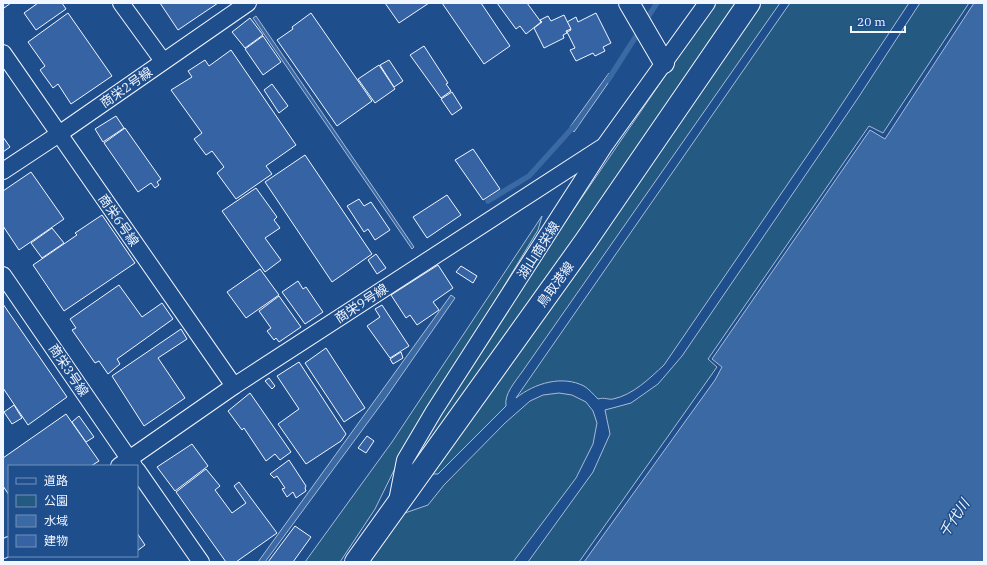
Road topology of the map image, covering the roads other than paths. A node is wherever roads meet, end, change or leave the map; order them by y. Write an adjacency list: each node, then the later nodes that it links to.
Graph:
1 (121, 3): 7 (street)
2 (248, 3): 7 (street, 商栄2号線)
3 (629, 3): 8 (street)
4 (707, 3): 8 (street, 湖山商栄線)
5 (750, 3): 16 (main road, 鳥取港線)
6 (3, 53): 9 (street, 商栄6号線)
7 (163, 61): 9 (street, 商栄2号線)
8 (664, 63): 10 (street, 湖山商栄線)
9 (59, 134): 11 (street, 商栄2号線); 13 (street, 商栄6号線)
10 (605, 145): 13 (street, 商栄9号線); 16 (street, 湖山商栄線)
11 (3, 171)
12 (3, 275): 14 (street, 商栄3号線)
13 (234, 386): 14 (street, 商栄9号線)
14 (130, 465)
15 (138, 476): 17 (street, 商栄3号線)
16 (396, 507): 18 (main road, 鳥取港線)
17 (201, 562)
18 (356, 562)

